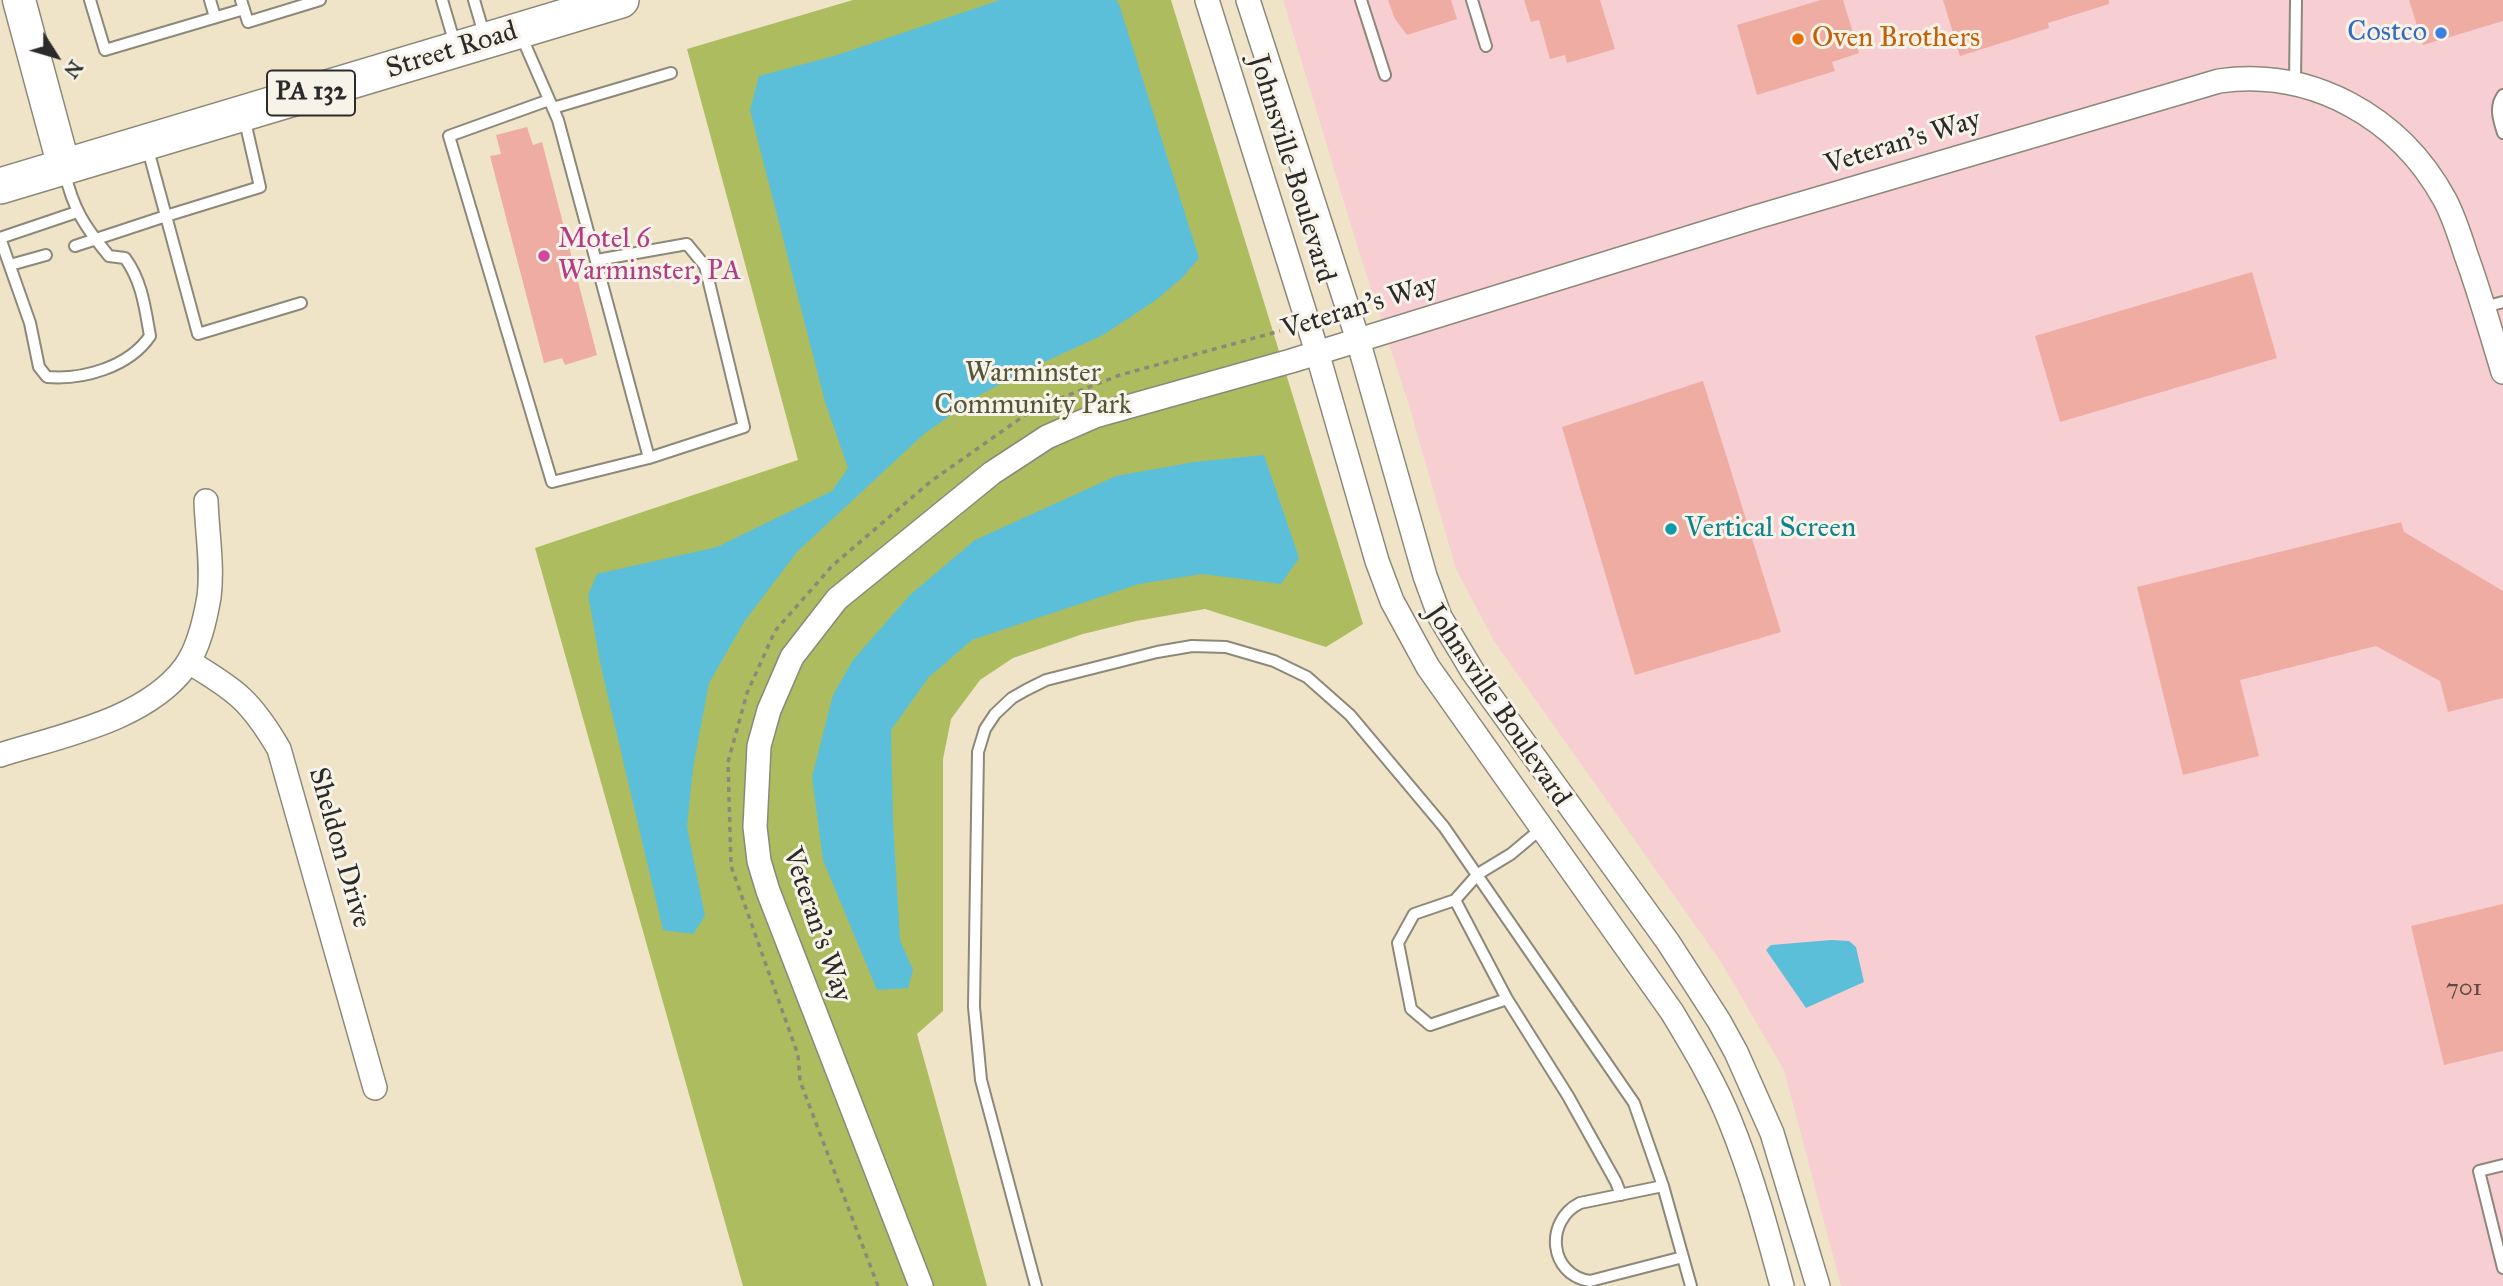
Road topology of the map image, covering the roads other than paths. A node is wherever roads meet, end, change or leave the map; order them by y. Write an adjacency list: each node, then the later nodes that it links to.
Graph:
1 (19, 0): 28 (street)
2 (90, 0): 16 (lane)
3 (210, 0): 16 (lane)
4 (226, 0): 15 (lane)
5 (320, 0): 14 (lane)
6 (442, 0): 18 (lane)
7 (474, 0): 18 (lane)
8 (1207, 0): 41 (street, Johnsville Boulevard)
9 (1248, 0): 40 (street, Johnsville Boulevard)
10 (1361, 0): 21 (lane)
11 (1472, 0): 19 (lane)
12 (2296, 0): 22 (lane)
13 (609, 2): 17 (main road, Street Road / PA 132)
14 (243, 5): 15 (lane)
15 (230, 13): 16 (lane)
16 (215, 17)
17 (519, 31): 18 (main road, Street Road / PA 132); 24 (lane)
18 (471, 45): 25 (main road, Street Road / PA 132)
19 (1486, 46)
20 (671, 73): 24 (lane)
21 (1385, 75)
22 (2295, 83): 39 (street, Veteran's Way); 40 (street, Veteran's Way)
23 (2503, 95): 26 (lane)
24 (551, 104): 36 (lane); 43 (lane)
25 (243, 114): 27 (main road, Street Road / PA 132); 31 (lane)
26 (2503, 133)
27 (147, 143): 28 (main road, Street Road / PA 132); 31 (lane)
28 (64, 167): 29 (main road, Street Road / PA 132); 30 (lane)
29 (0, 186)
30 (77, 212): 32 (lane); 33 (lane)
31 (166, 216): 33 (lane); 38 (lane)
32 (0, 237): 37 (lane)
33 (95, 239): 34 (lane); 37 (lane)
34 (75, 246)
35 (46, 255): 37 (lane)
36 (597, 260): 43 (lane); 43 (lane)
37 (10, 265)
38 (301, 303)
39 (2494, 304): 42 (street, Veteran's Way)
40 (1358, 340): 41 (street, Veteran's Way); 61 (street, Johnsville Boulevard)
41 (1317, 352): 47 (street, Johnsville Boulevard); 57 (street, Veteran's Way)
42 (2503, 372)
43 (649, 457)
44 (206, 501): 45 (street)
45 (189, 662): 46 (street); 51 (street, Sheldon Drive)
46 (0, 755)
47 (1542, 828): 48 (lane); 60 (street, Johnsville Boulevard)
48 (1478, 874): 49 (lane); 53 (lane); 58 (lane)
49 (1455, 900): 50 (lane); 50 (lane)
50 (1507, 999): 54 (lane)
51 (375, 1088)
52 (2503, 1165): 56 (lane)
53 (1664, 1186): 54 (lane); 55 (lane)
54 (1621, 1195): 55 (lane)
55 (1683, 1258): 59 (lane)
56 (2503, 1268)
57 (921, 1286)
58 (1036, 1286)
59 (1691, 1286)
60 (1782, 1286)
61 (1818, 1286)

